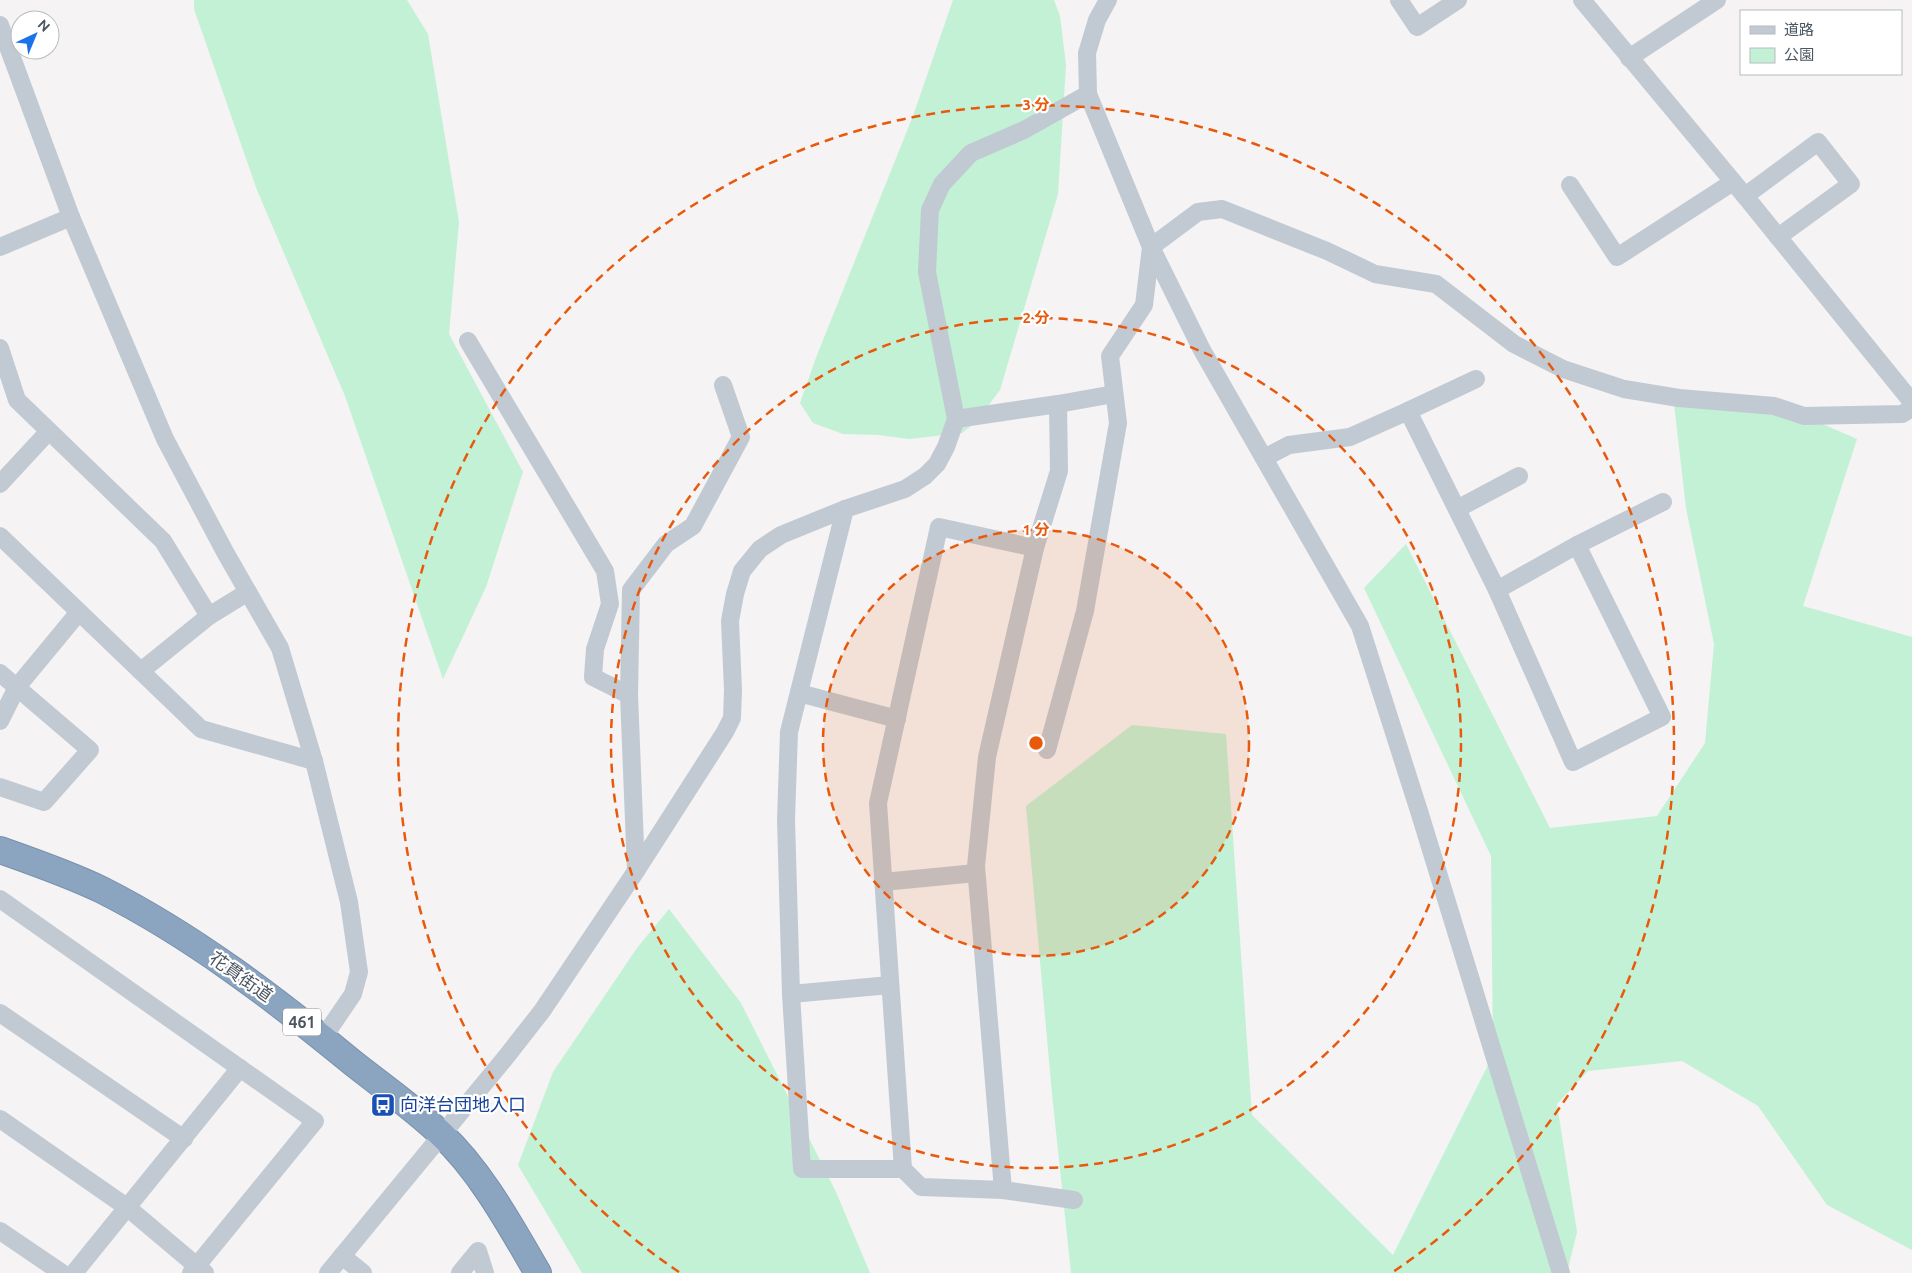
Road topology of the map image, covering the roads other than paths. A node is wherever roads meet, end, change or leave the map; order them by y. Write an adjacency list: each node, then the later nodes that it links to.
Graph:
1 (1108, 0): 8 (street)
2 (1398, 0): 3 (street)
3 (1458, 0)
4 (1582, 0): 7 (street)
5 (1717, 0): 7 (street)
6 (0, 24): 12 (street)
7 (1629, 58): 9 (street)
8 (1088, 94): 15 (street); 25 (street)
9 (1733, 182): 10 (street); 11 (street)
10 (1570, 185)
11 (1745, 196): 13 (street); 13 (street)
12 (71, 217): 14 (street); 37 (street)
13 (1778, 237): 21 (street)
14 (0, 247)
15 (1151, 247): 20 (street); 23 (street); 27 (street)
16 (468, 341): 44 (street)
17 (0, 348): 26 (street)
18 (1476, 379): 24 (street)
19 (723, 385): 44 (street)
20 (1114, 394): 22 (street); 47 (street)
21 (1912, 402)
22 (1058, 404): 25 (street); 35 (street)
23 (1912, 408)
24 (1408, 411): 27 (street); 32 (street)
25 (956, 419): 31 (street)
26 (49, 431): 29 (street); 39 (street)
27 (1264, 458): 77 (street)
28 (1519, 476): 32 (street)
29 (0, 484)
30 (1663, 502): 34 (street)
31 (845, 509): 43 (street); 51 (street)
32 (1457, 510): 36 (street)
33 (0, 536): 38 (street)
34 (1577, 545): 36 (street); 36 (street)
35 (1035, 548): 45 (street); 52 (street)
36 (1496, 590)
37 (248, 592): 39 (street); 48 (street)
38 (79, 612): 40 (street); 42 (street)
39 (209, 616): 40 (street)
40 (141, 671): 48 (street)
41 (0, 673): 42 (street)
42 (17, 687): 46 (street); 49 (street)
43 (799, 693): 45 (street); 56 (street)
44 (629, 695): 51 (street)
45 (897, 719): 53 (street)
46 (0, 722)
47 (1047, 750)
48 (314, 761): 58 (street)
49 (0, 787)
50 (0, 850): 58 (highway, 花貫街道 / 461)
51 (636, 871): 61 (street)
52 (976, 873): 53 (street); 64 (street)
53 (883, 882): 55 (street)
54 (0, 899): 59 (street)
55 (890, 985): 56 (street); 63 (street)
56 (792, 994): 63 (street)
57 (0, 1013): 62 (street)
58 (323, 1038): 61 (highway, 花貫街道 / 461)
59 (240, 1068): 62 (street); 69 (street)
60 (0, 1119): 66 (street)
61 (442, 1134): 68 (street); 76 (highway, 花貫街道 / 461)
62 (184, 1138): 66 (street)
63 (903, 1169): 64 (street)
64 (1003, 1190): 65 (street)
65 (1074, 1200)
66 (128, 1208): 69 (street); 71 (street)
67 (0, 1231): 70 (street)
68 (342, 1256): 72 (street); 73 (street)
69 (198, 1271)
70 (62, 1273)
71 (74, 1273)
72 (328, 1273)
73 (363, 1273)
74 (460, 1273): 75 (street)
75 (485, 1273)
76 (538, 1273)
77 (1561, 1273)

